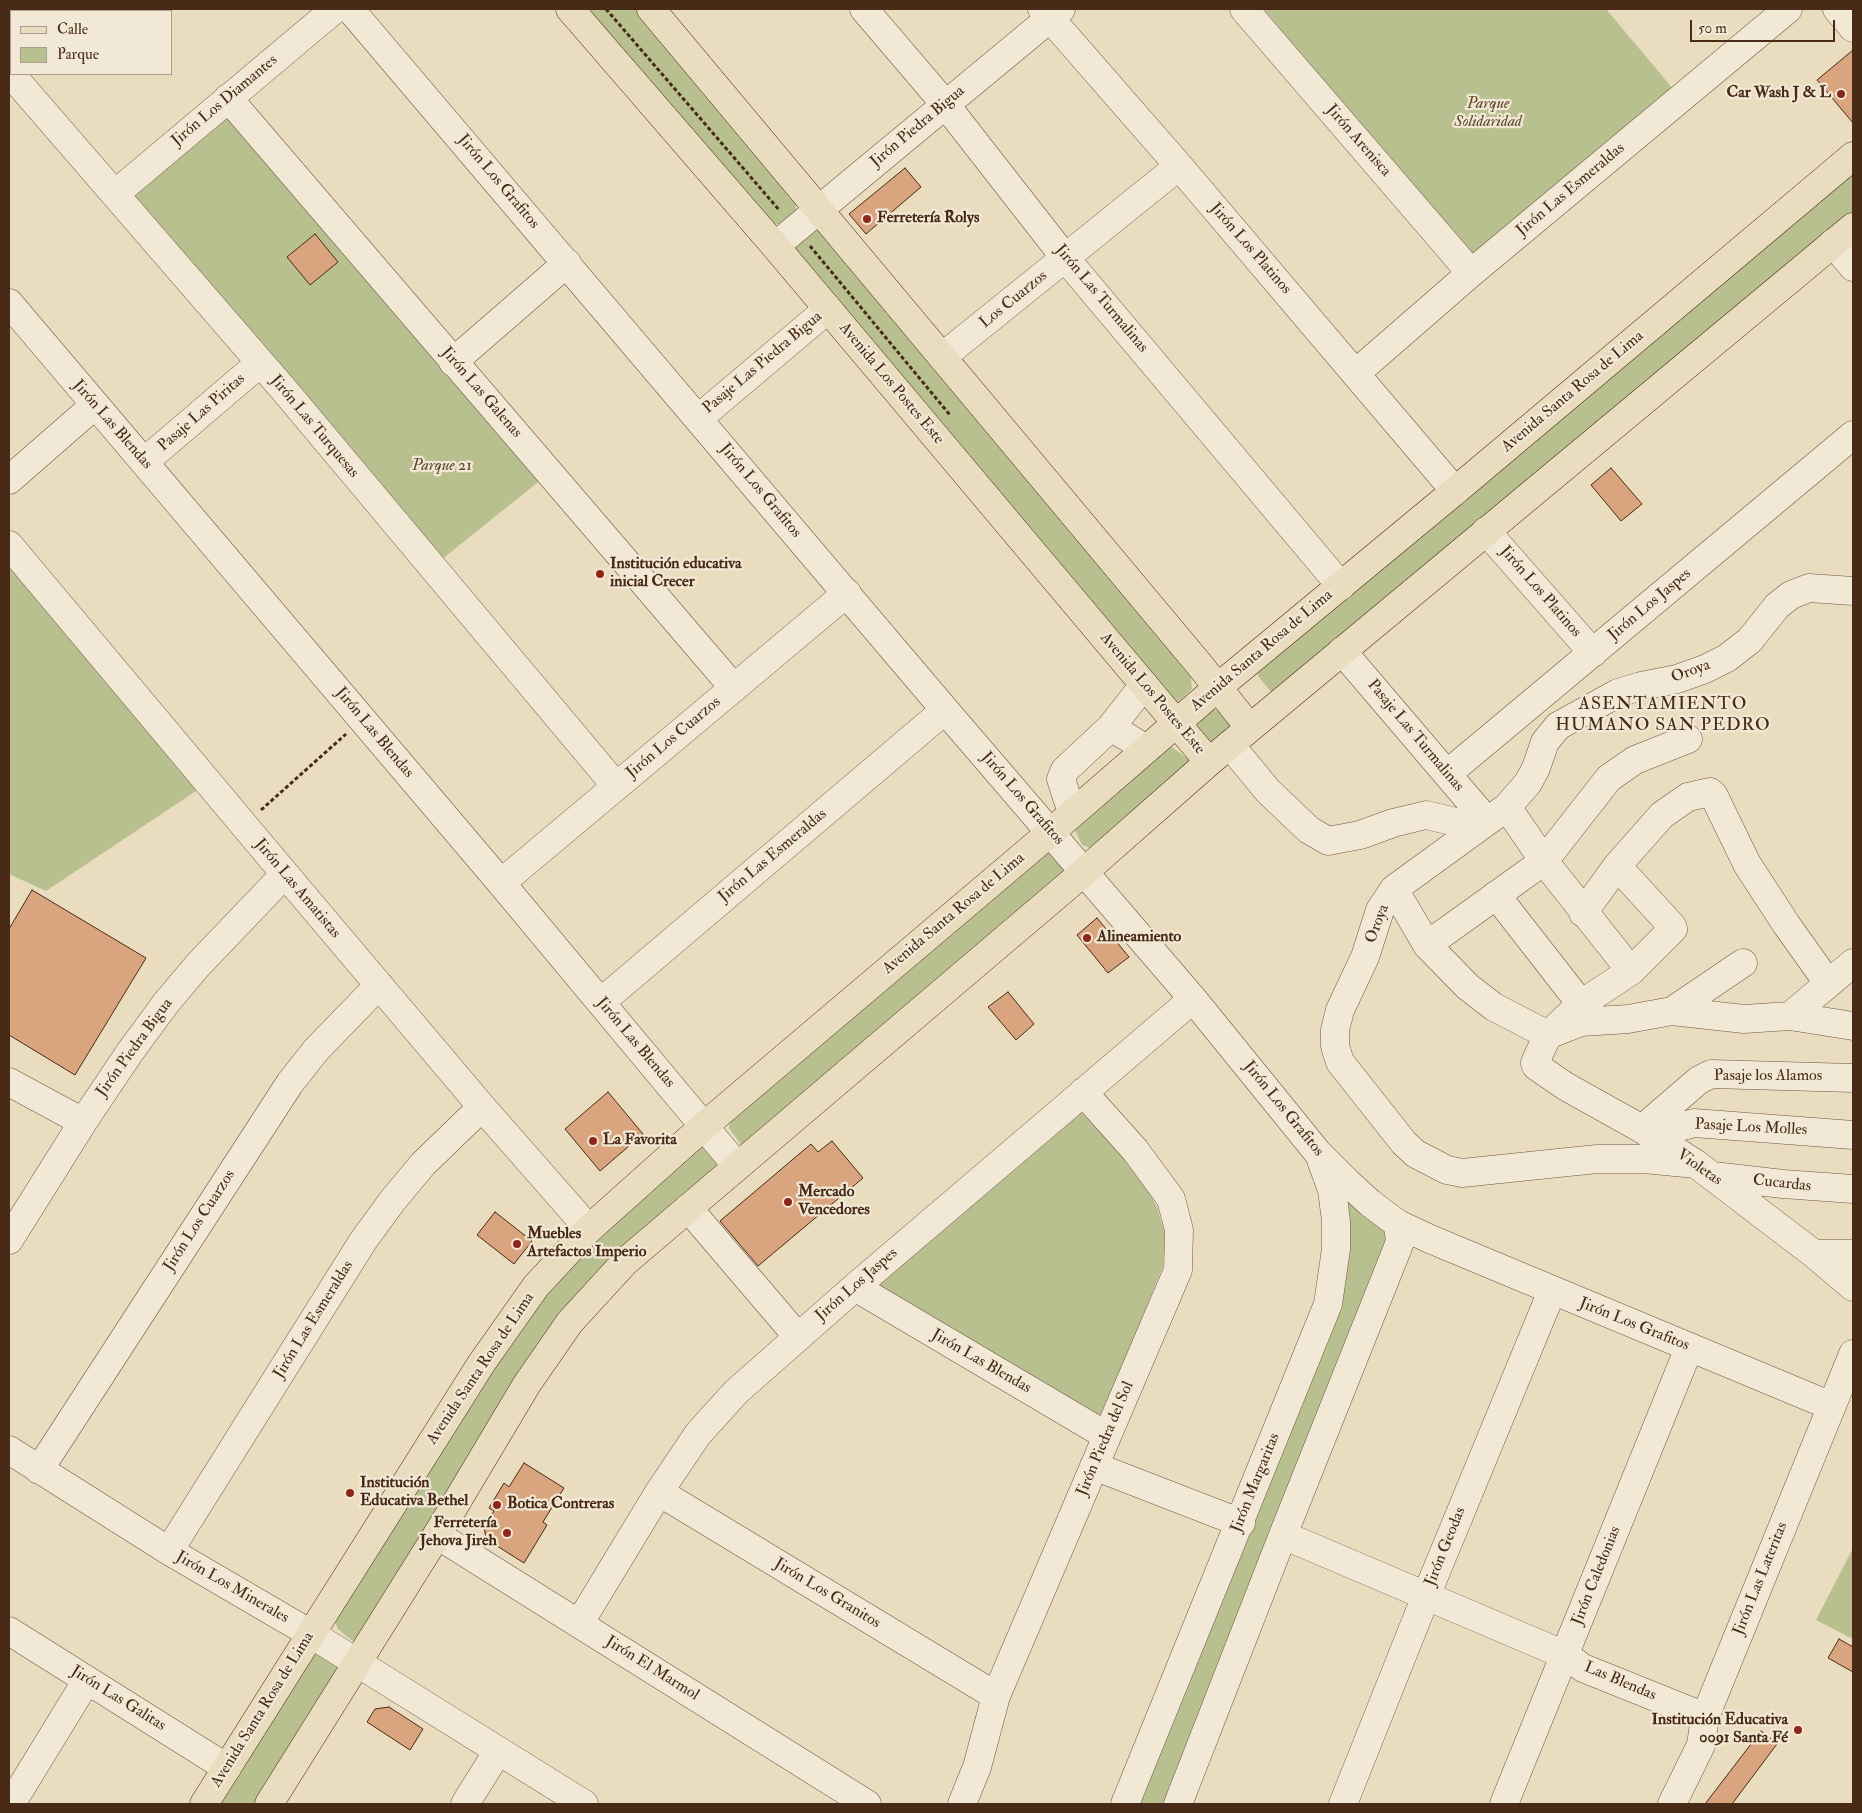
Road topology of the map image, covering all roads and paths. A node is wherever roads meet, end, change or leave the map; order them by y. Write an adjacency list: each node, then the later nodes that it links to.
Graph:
1 (335, 9): 12 (street, Jirón Los Diamantes)
2 (350, 9): 21 (street, Jirón Los Grafitos)
3 (570, 9): 19 (main road, Avenida Los Postes Este)
4 (651, 9): 17 (main road)
5 (864, 9): 13 (street, Jirón Las Turmalinas)
6 (1244, 9): 23 (street, Jirón Arenisca)
7 (1788, 9): 23 (street, Jirón Las Esmeraldas)
8 (1837, 9): 10 (street)
9 (1051, 12): 13 (street, Jirón Piedra Bigua); 15 (street, Jirón Los Platinos)
10 (1853, 28)
11 (20, 77): 16 (street, Jirón Las Turquesas)
12 (228, 98): 16 (street, Jirón Los Diamantes); 27 (street, Jirón Las Galenas)
13 (945, 104): 17 (street, Jirón Piedra Bigua); 20 (street, Jirón Las Turmalinas)
14 (1853, 156): 35 (main road, Avenida Santa Rosa de Lima)
15 (1179, 166): 20 (street, Los Cuarzos); 29 (street, Jirón Los Platinos)
16 (115, 194): 28 (street, Jirón Las Turquesas)
17 (820, 209): 19 (street, Jirón Piedra Bigua); 26 (main road)
18 (1843, 235): 22 (street); 36 (main road)
19 (775, 246): 25 (main road, Avenida Los Postes Este)
20 (1066, 258): 26 (street, Los Cuarzos); 38 (street, Jirón Las Turmalinas)
21 (567, 263): 27 (street); 31 (street, Jirón Los Grafitos)
22 (1853, 267)
23 (1471, 273): 29 (street, Jirón Las Esmeraldas)
24 (9, 303): 30 (street, Jirón Las Blendas)
25 (828, 309): 31 (street, Pasaje Las Piedra Bigua); 43 (main road, Avenida Los Postes Este)
26 (942, 357): 45 (main road)
27 (453, 362): 44 (street, Jirón Las Galenas)
28 (260, 363): 33 (street, Pasaje Las Piritas); 55 (street, Jirón Las Turquesas)
29 (1356, 373): 35 (street, Jirón Los Platinos)
30 (95, 404): 33 (street, Jirón Las Blendas); 34 (street)
31 (699, 418): 40 (street, Jirón Los Grafitos)
32 (1853, 435): 42 (street, Jirón Los Jaspes)
33 (144, 462): 47 (street, Jirón Las Blendas)
34 (9, 480)
35 (1456, 491): 38 (main road, Avenida Santa Rosa de Lima)
36 (1486, 532): 41 (main road); 42 (street, Jirón Los Platinos)
37 (9, 545): 58 (street, Jirón Las Amatistas)
38 (1341, 586): 45 (main road, Avenida Santa Rosa de Lima)
39 (1853, 591): 57 (street, Oroya)
40 (847, 593): 44 (street, Jirón Los Cuarzos); 46 (street, Jirón Los Grafitos)
41 (1342, 651): 50 (main road); 54 (street, Pasaje Las Turmalinas)
42 (1593, 653): 54 (street, Jirón Los Jaspes)
43 (1144, 685): 48 (main road, Avenida Los Postes Este); 49 (street)
44 (734, 688): 55 (street, Jirón Los Cuarzos)
45 (1217, 688): 48 (main road, Avenida Santa Rosa de Lima); 50 (main road)
46 (946, 710): 59 (street, Jirón Los Grafitos); 75 (street, Jirón Las Esmeraldas)
47 (362, 720): 58 (path); 64 (street, Jirón Las Blendas)
48 (1176, 722): 52 (main road, Avenida Santa Rosa de Lima); 53 (main road, Avenida Los Postes Este)
49 (1111, 727): 52 (street); 56 (street)
50 (1250, 728): 53 (main road)
51 (1688, 739): 60 (street)
52 (1146, 749): 56 (main road, Avenida Santa Rosa de Lima)
53 (1220, 754): 57 (street); 62 (main road)
54 (1447, 774): 57 (street, Pasaje Las Turmalinas)
55 (616, 786): 64 (street, Jirón Los Cuarzos)
56 (1072, 813): 59 (main road, Avenida Santa Rosa de Lima)
57 (1488, 821): 60 (street); 65 (street, Oroya)
58 (244, 825): 63 (street, Jirón Las Amatistas)
59 (1050, 832): 62 (street, Jirón Los Grafitos); 86 (main road, Avenida Santa Rosa de Lima)
60 (1544, 861): 66 (street); 67 (street)
61 (1617, 866): 67 (street); 71 (street); 72 (street)
62 (1084, 872): 74 (street, Jirón Los Grafitos); 90 (main road)
63 (284, 874): 73 (street, Jirón Las Amatistas); 85 (street, Jirón Piedra Bigua)
64 (500, 883): 75 (street, Jirón Las Blendas)
65 (1394, 890): 68 (street); 91 (street, Oroya)
66 (1496, 895): 68 (street); 76 (street)
67 (1583, 913): 71 (street)
68 (1427, 945): 80 (street)
69 (1743, 963): 77 (street)
70 (1853, 963): 72 (street)
71 (1631, 971): 76 (street)
72 (1828, 983): 78 (street)
73 (379, 985): 84 (street, Jirón Las Amatistas); 109 (street, Jirón Los Cuarzos)
74 (1193, 999): 83 (street, Jirón Los Jaspes); 89 (street, Jirón Los Grafitos)
75 (601, 1002): 86 (street, Jirón Las Blendas)
76 (1581, 1004): 80 (street)
77 (1672, 1011): 78 (street); 80 (street)
78 (1790, 1016): 79 (street)
79 (1853, 1026)
80 (1548, 1035): 87 (street, Violetas)
81 (1853, 1078): 87 (street, Pasaje los Alamos)
82 (9, 1082): 85 (street)
83 (1083, 1092): 99 (street, Jirón Los Jaspes); 106 (street, Jirón Piedra del Sol)
84 (482, 1107): 95 (street, Jirón Las Amatistas); 114 (street, Jirón Las Esmeraldas)
85 (83, 1122): 96 (street, Jirón Piedra Bigua)
86 (704, 1126): 90 (street, Jirón Las Blendas); 95 (main road, Avenida Santa Rosa de Lima)
87 (1646, 1132): 88 (street, Pasaje Los Molles); 91 (street, Violetas)
88 (1853, 1135)
89 (1318, 1154): 94 (street, Jirón Los Grafitos); 111 (street, Jirón Margaritas)
90 (737, 1166): 93 (main road)
91 (1704, 1170): 92 (street, Cucardas); 97 (street, Violetas)
92 (1853, 1189)
93 (688, 1208): 102 (street); 112 (main road)
94 (1398, 1224): 101 (street, Jirón Los Grafitos); 113 (street)
95 (589, 1229): 118 (main road, Avenida Santa Rosa de Lima)
96 (9, 1240)
97 (1814, 1254): 98 (street); 100 (street, Violetas)
98 (1853, 1254)
99 (855, 1287): 102 (street, Jirón Los Jaspes); 106 (street, Jirón Las Blendas)
100 (1853, 1288)
101 (1552, 1291): 103 (street, Jirón Los Grafitos); 115 (street, Jirón Geodas)
102 (798, 1337): 110 (street, Jirón Los Jaspes)
103 (1689, 1348): 105 (street, Jirón Los Grafitos); 119 (street, Jirón Caledonias)
104 (1853, 1354): 105 (street, Jirón Las Lateritas)
105 (1831, 1406): 123 (street, Jirón Las Lateritas)
106 (1107, 1436): 108 (street, Jirón Piedra del Sol)
107 (9, 1450): 109 (street, Jirón Los Minerales)
108 (1094, 1466): 111 (street); 122 (street, Jirón Piedra del Sol)
109 (39, 1470): 114 (street, Jirón Los Minerales)
110 (659, 1492): 116 (street, Jirón Los Jaspes); 122 (street, Jirón Los Granitos)
111 (1241, 1523): 133 (street, Jirón Margaritas)
112 (437, 1535): 116 (street, Jirón El Marmol); 120 (main road)
113 (1283, 1535): 115 (street, Las Blendas); 134 (street)
114 (170, 1551): 118 (street, Jirón Los Minerales)
115 (1426, 1596): 119 (street, Las Blendas); 135 (street, Jirón Geodas)
116 (579, 1624): 131 (street, Jirón El Marmol)
117 (9, 1631): 121 (street, Jirón Las Galitas)
118 (311, 1634): 120 (street, Jirón Los Minerales); 125 (main road, Avenida Santa Rosa de Lima)
119 (1565, 1655): 123 (street, Las Blendas); 136 (street, Jirón Caledonias)
120 (358, 1663): 124 (street, Jirón Los Minerales); 128 (main road)
121 (87, 1680): 125 (street, Jirón Las Galitas); 126 (street)
122 (996, 1696): 132 (street, Jirón Piedra del Sol)
123 (1705, 1717): 137 (street, Jirón Las Lateritas)
124 (498, 1751): 129 (street); 130 (street, Jirón Los Minerales)
125 (227, 1768): 127 (main road, Avenida Santa Rosa de Lima)
126 (11, 1804)
127 (204, 1804)
128 (269, 1804)
129 (465, 1804)
130 (584, 1804)
131 (868, 1804)
132 (962, 1804)
133 (1125, 1804)
134 (1178, 1804)
135 (1343, 1804)
136 (1504, 1804)
137 (1672, 1804)

